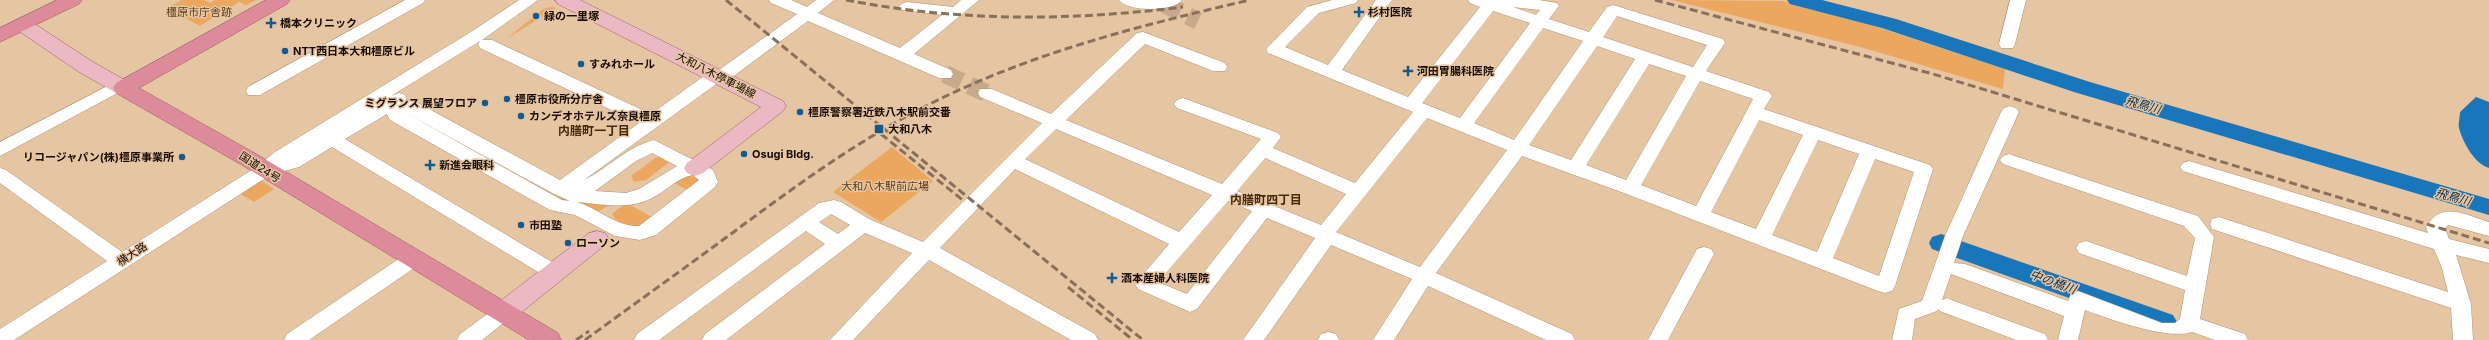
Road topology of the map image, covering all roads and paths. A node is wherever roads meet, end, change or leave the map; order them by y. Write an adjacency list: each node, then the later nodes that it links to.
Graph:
1 (72, 0): 20 (highway)
2 (280, 0): 32 (highway)
3 (417, 0): 33 (street)
4 (530, 0): 35 (street)
5 (541, 0): 23 (street)
6 (565, 0): 31 (main road, 大和八木停車場線)
7 (777, 0): 18 (street)
8 (826, 0): 18 (street)
9 (971, 0): 17 (street)
10 (1127, 0): 11 (street)
11 (1174, 0)
12 (1350, 0): 28 (street)
13 (1384, 0): 28 (street)
14 (2018, 0): 24 (street)
15 (1487, 4): 19 (street); 37 (street)
16 (907, 7): 17 (street)
17 (956, 12): 25 (street)
18 (807, 14): 25 (street); 31 (street)
19 (1540, 22): 22 (street); 42 (street)
20 (23, 25): 21 (highway); 32 (main road)
21 (0, 36)
22 (1592, 39): 26 (street); 30 (street); 45 (street)
23 (486, 44): 35 (street); 41 (street)
24 (2007, 44)
25 (902, 55): 29 (street)
26 (1645, 57): 30 (street); 53 (street)
27 (1219, 67): 40 (street)
28 (1332, 72): 37 (street)
29 (945, 74)
30 (1696, 74): 38 (street); 56 (street)
31 (719, 76): 41 (street); 52 (main road, 大和八木停車場線)
32 (121, 87): 46 (street); 54 (highway, 国道24号)
33 (254, 91)
34 (986, 93): 40 (street)
35 (385, 101): 44 (street); 52 (street); 54 (street); 57 (street)
36 (1183, 104): 47 (street)
37 (1418, 107): 42 (street); 59 (street)
38 (1754, 112): 43 (street); 61 (street)
39 (2010, 112): 100 (street)
40 (1054, 121): 49 (street); 58 (street)
41 (652, 122): 57 (street)
42 (1463, 126): 45 (street)
43 (1813, 132): 48 (street); 68 (street)
44 (333, 140): 54 (street); 80 (street)
45 (1518, 148): 53 (street); 81 (street)
46 (0, 150)
47 (1262, 150): 58 (street); 59 (street)
48 (1869, 151): 78 (street); 78 (street)
49 (1013, 160): 69 (street); 73 (street)
50 (2009, 160): 82 (street)
51 (2190, 167): 71 (street)
52 (695, 168): 57 (street); 57 (street)
53 (1575, 168): 56 (street)
54 (264, 170): 76 (highway, 国道24号); 77 (street, 横大路)
55 (0, 174): 77 (street)
56 (1630, 188): 61 (street)
57 (560, 189)
58 (1226, 192): 60 (street); 69 (street)
59 (1358, 192): 66 (street)
60 (1264, 209): 66 (street); 69 (street)
61 (1700, 215): 68 (street)
62 (806, 222): 63 (street); 70 (street); 92 (street)
63 (862, 224): 70 (street); 73 (street)
64 (2219, 224): 83 (street)
65 (2489, 229): 71 (street)
66 (1325, 235): 81 (street); 96 (street)
67 (597, 238): 80 (main road)
68 (1761, 238): 78 (street)
69 (1182, 242)
70 (838, 244): 93 (street)
71 (2441, 244): 75 (street); 83 (street)
72 (2086, 248): 82 (street)
73 (927, 250): 94 (street); 95 (street)
74 (1704, 254): 99 (street)
75 (2489, 256)
76 (413, 259): 85 (highway, 国道24号); 89 (street)
77 (121, 261): 88 (street, 横大路)
78 (1822, 262)
79 (1958, 269): 86 (street)
80 (555, 273): 85 (main road)
81 (1424, 276): 97 (street); 98 (street)
82 (2195, 286): 87 (street)
83 (2461, 304): 104 (street)
84 (1947, 306): 101 (street)
85 (504, 312): 90 (street); 91 (highway, 国道24号)
86 (2075, 312): 87 (street); 102 (street)
87 (2189, 323): 103 (street)
88 (0, 339)
89 (294, 340)
90 (467, 340)
91 (549, 340)
92 (644, 340)
93 (712, 340)
94 (840, 340)
95 (1088, 340)
96 (1253, 340)
97 (1383, 340)
98 (1565, 340)
99 (1658, 340)
100 (1902, 340)
101 (2038, 340)
102 (2068, 340)
103 (2238, 340)
104 (2463, 340)

